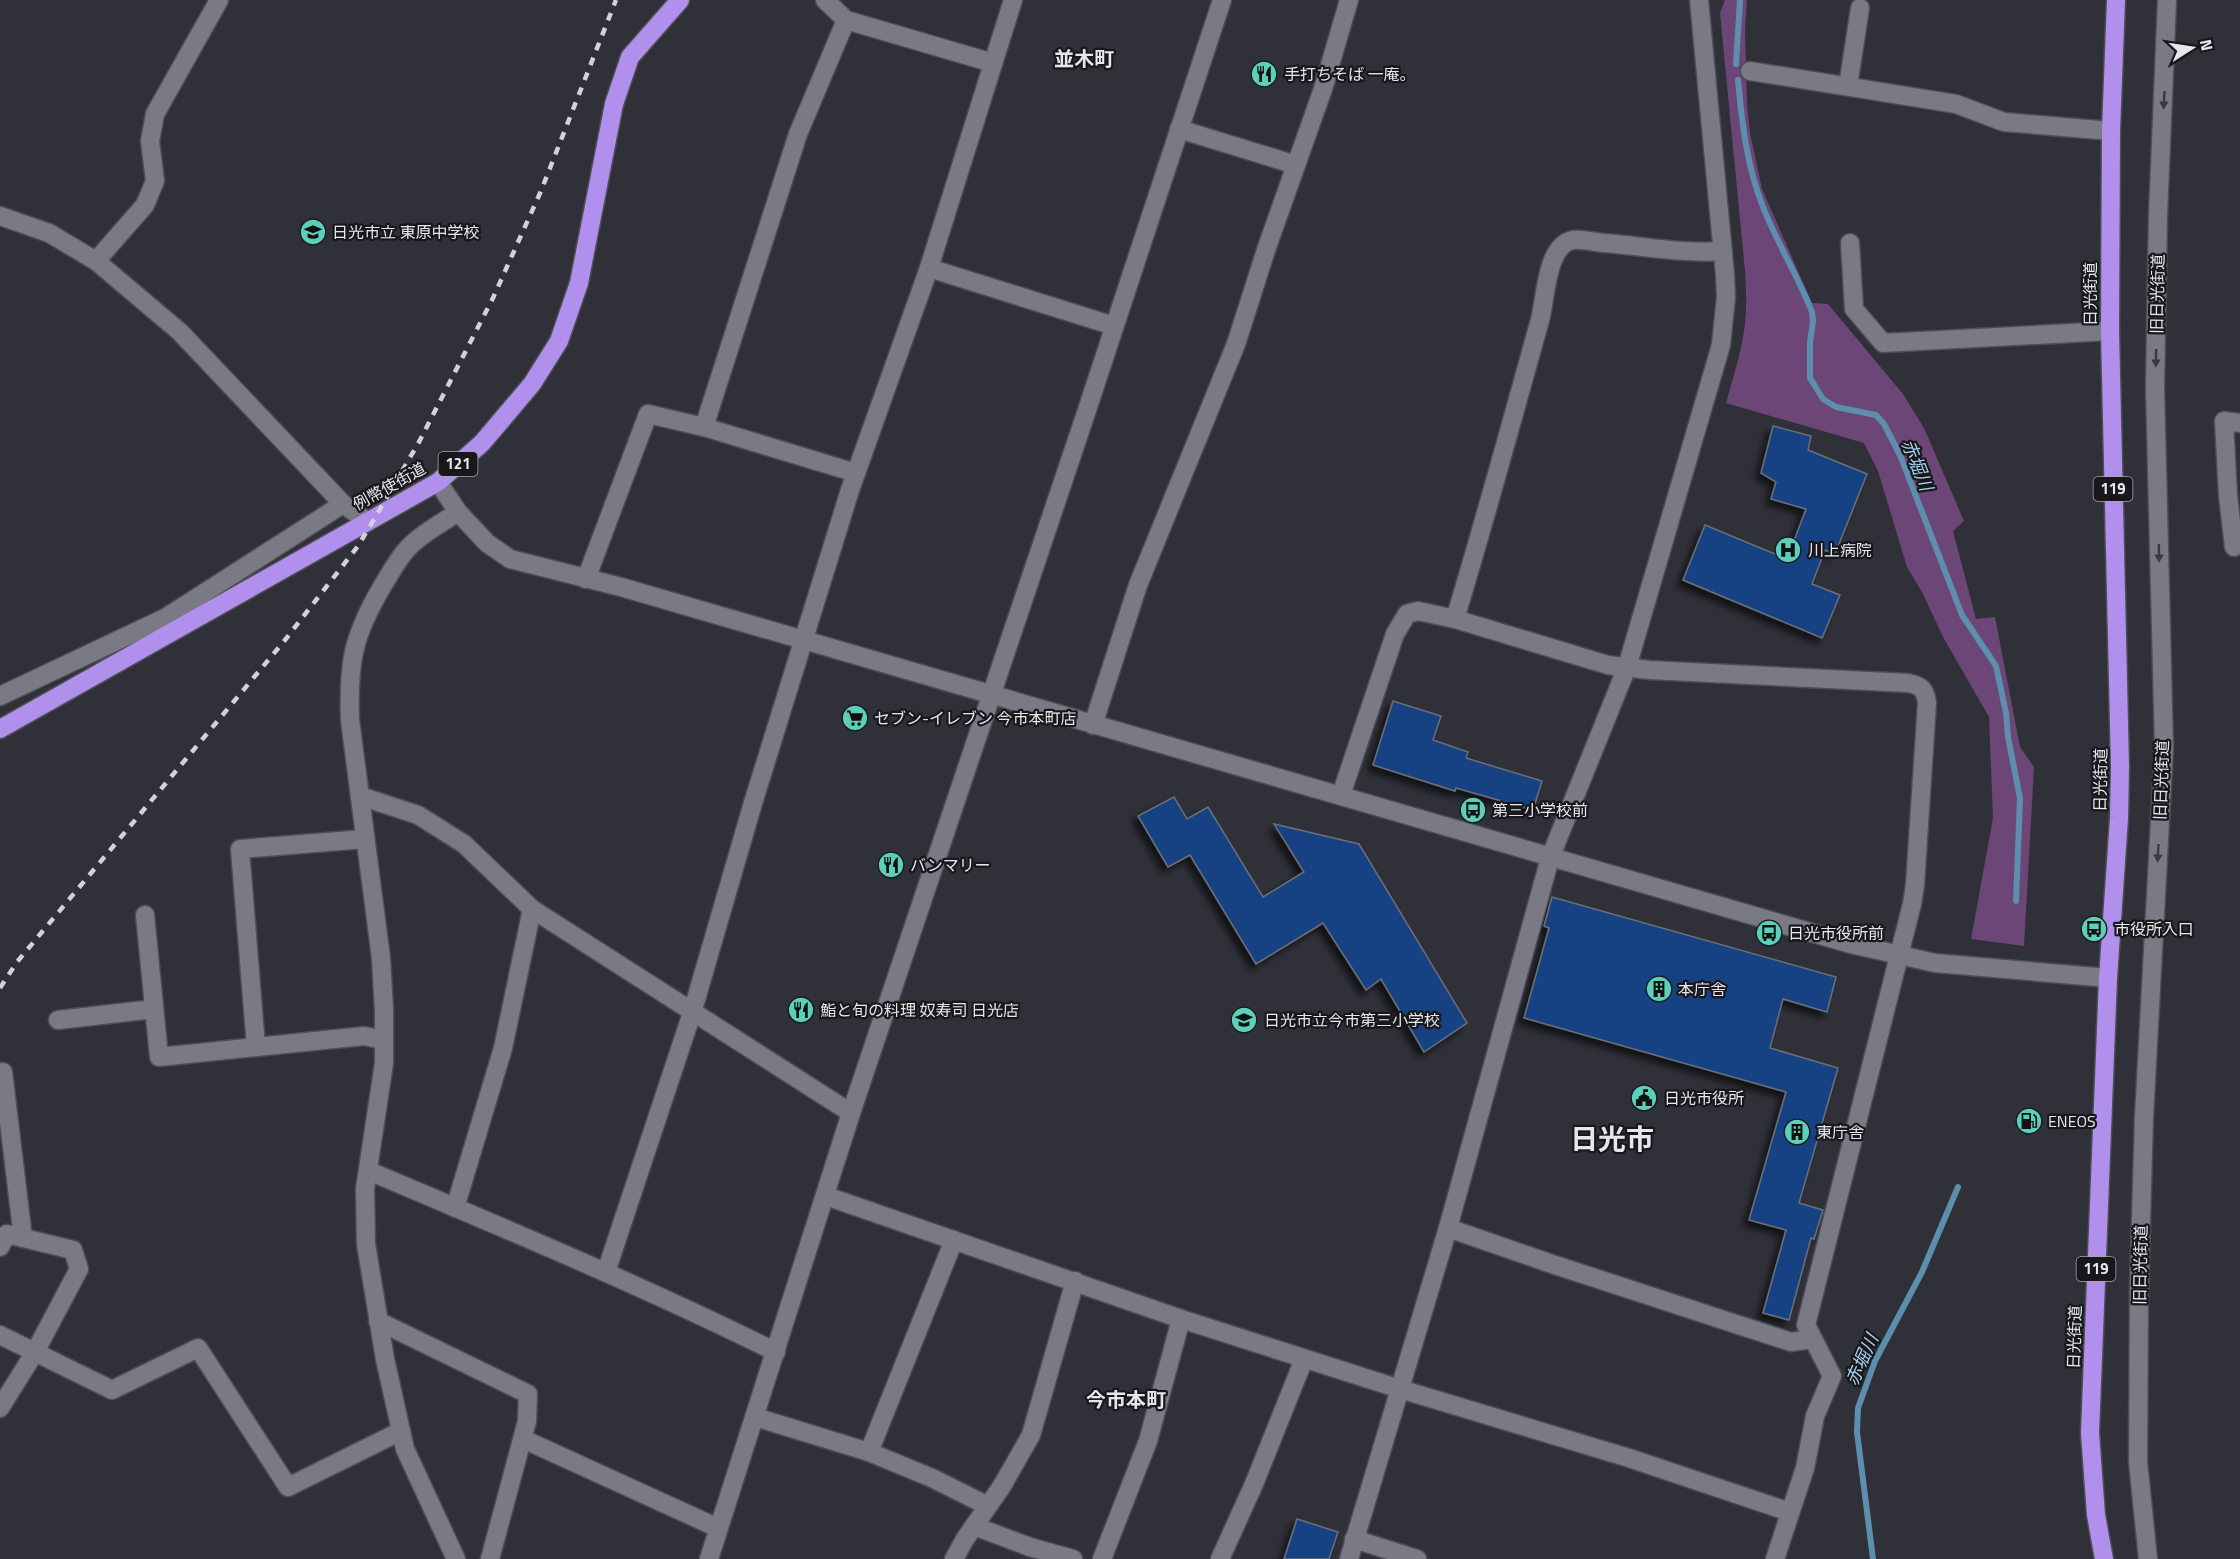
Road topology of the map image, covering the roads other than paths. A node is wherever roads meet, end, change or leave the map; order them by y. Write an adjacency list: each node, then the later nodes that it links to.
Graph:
1 (219, 0): 21 (street)
2 (680, 0): 28 (highway, 例幣使街道 / 121)
3 (825, 0): 11 (street)
4 (1013, 0): 12 (street)
5 (1222, 0): 15 (street)
6 (1348, 0): 17 (street)
7 (1699, 0): 20 (street)
8 (2116, 0): 16 (highway, 日光街道 / 119)
9 (2167, 0): 94 (street, 旧日光街道, one-way to 94)
10 (1860, 8): 14 (street)
11 (846, 20): 12 (street); 26 (street)
12 (993, 63): 22 (street)
13 (1750, 71): 14 (street)
14 (1848, 86): 16 (street)
15 (1179, 129): 17 (street); 23 (street)
16 (2111, 131): 24 (highway, 日光街道 / 119)
17 (1296, 165): 39 (street)
18 (0, 216): 21 (street)
19 (1850, 243): 24 (street)
20 (1723, 251): 34 (street); 36 (street)
21 (96, 261): 29 (street)
22 (929, 268): 23 (street); 27 (street)
23 (1114, 326): 37 (street)
24 (2110, 331): 48 (highway, 日光街道 / 119)
25 (2240, 423): 32 (street)
26 (704, 426): 27 (street); 33 (street)
27 (856, 473): 35 (street)
28 (438, 482): 30 (street); 31 (highway, 例幣使街道 / 121)
29 (343, 504): 31 (street); 38 (street)
30 (458, 512): 33 (street); 42 (street)
31 (367, 521): 40 (highway, 例幣使街道 / 121)
32 (2234, 547)
33 (586, 579): 35 (street)
34 (1455, 619): 36 (street); 41 (street)
35 (803, 639): 37 (street); 50 (street)
36 (1627, 667): 44 (street); 47 (street)
37 (991, 695): 39 (street); 55 (street)
38 (0, 696)
39 (1093, 725): 41 (street)
40 (0, 729)
41 (1341, 795): 44 (street)
42 (360, 796): 43 (street); 45 (street)
43 (365, 839): 52 (street); 53 (street)
44 (1550, 858): 47 (street); 59 (street)
45 (532, 909): 50 (street); 58 (street)
46 (145, 915): 49 (street)
47 (1899, 956): 48 (street); 68 (street)
48 (2108, 978): 93 (highway, 日光街道 / 119)
49 (154, 1009): 51 (street); 53 (street)
50 (692, 1013): 55 (street); 63 (street)
51 (58, 1020)
52 (384, 1040): 53 (street); 56 (street)
53 (256, 1047)
54 (3, 1072): 60 (street)
55 (851, 1113): 57 (street)
56 (369, 1171): 58 (street); 66 (street)
57 (826, 1196): 61 (street); 70 (street)
58 (455, 1208): 63 (street)
59 (1448, 1228): 68 (street); 72 (street)
60 (23, 1238): 62 (street); 69 (street)
61 (954, 1240): 64 (street); 77 (street)
62 (0, 1246)
63 (606, 1272): 70 (street)
64 (1075, 1281): 65 (street); 78 (street)
65 (1181, 1319): 71 (street); 88 (street)
66 (378, 1321): 75 (street); 76 (street)
67 (0, 1335): 69 (street)
68 (1812, 1339): 79 (street)
69 (35, 1352): 73 (street); 75 (street)
70 (776, 1352): 74 (street)
71 (1304, 1359): 72 (street); 89 (street)
72 (1400, 1389): 79 (street); 82 (street)
73 (0, 1408)
74 (755, 1417): 77 (street); 81 (street)
75 (401, 1431): 83 (street)
76 (523, 1439): 81 (street); 84 (street)
77 (869, 1452): 78 (street)
78 (988, 1506): 80 (street)
79 (1790, 1512): 92 (street)
80 (974, 1526): 86 (street); 87 (street)
81 (718, 1528): 85 (street)
82 (1354, 1539): 90 (street); 91 (street)
83 (456, 1559)
84 (490, 1559)
85 (709, 1559)
86 (954, 1559)
87 (1073, 1559)
88 (1102, 1559)
89 (1220, 1559)
90 (1348, 1559)
91 (1417, 1559)
92 (1775, 1559)
93 (2104, 1559)
94 (2148, 1559)

